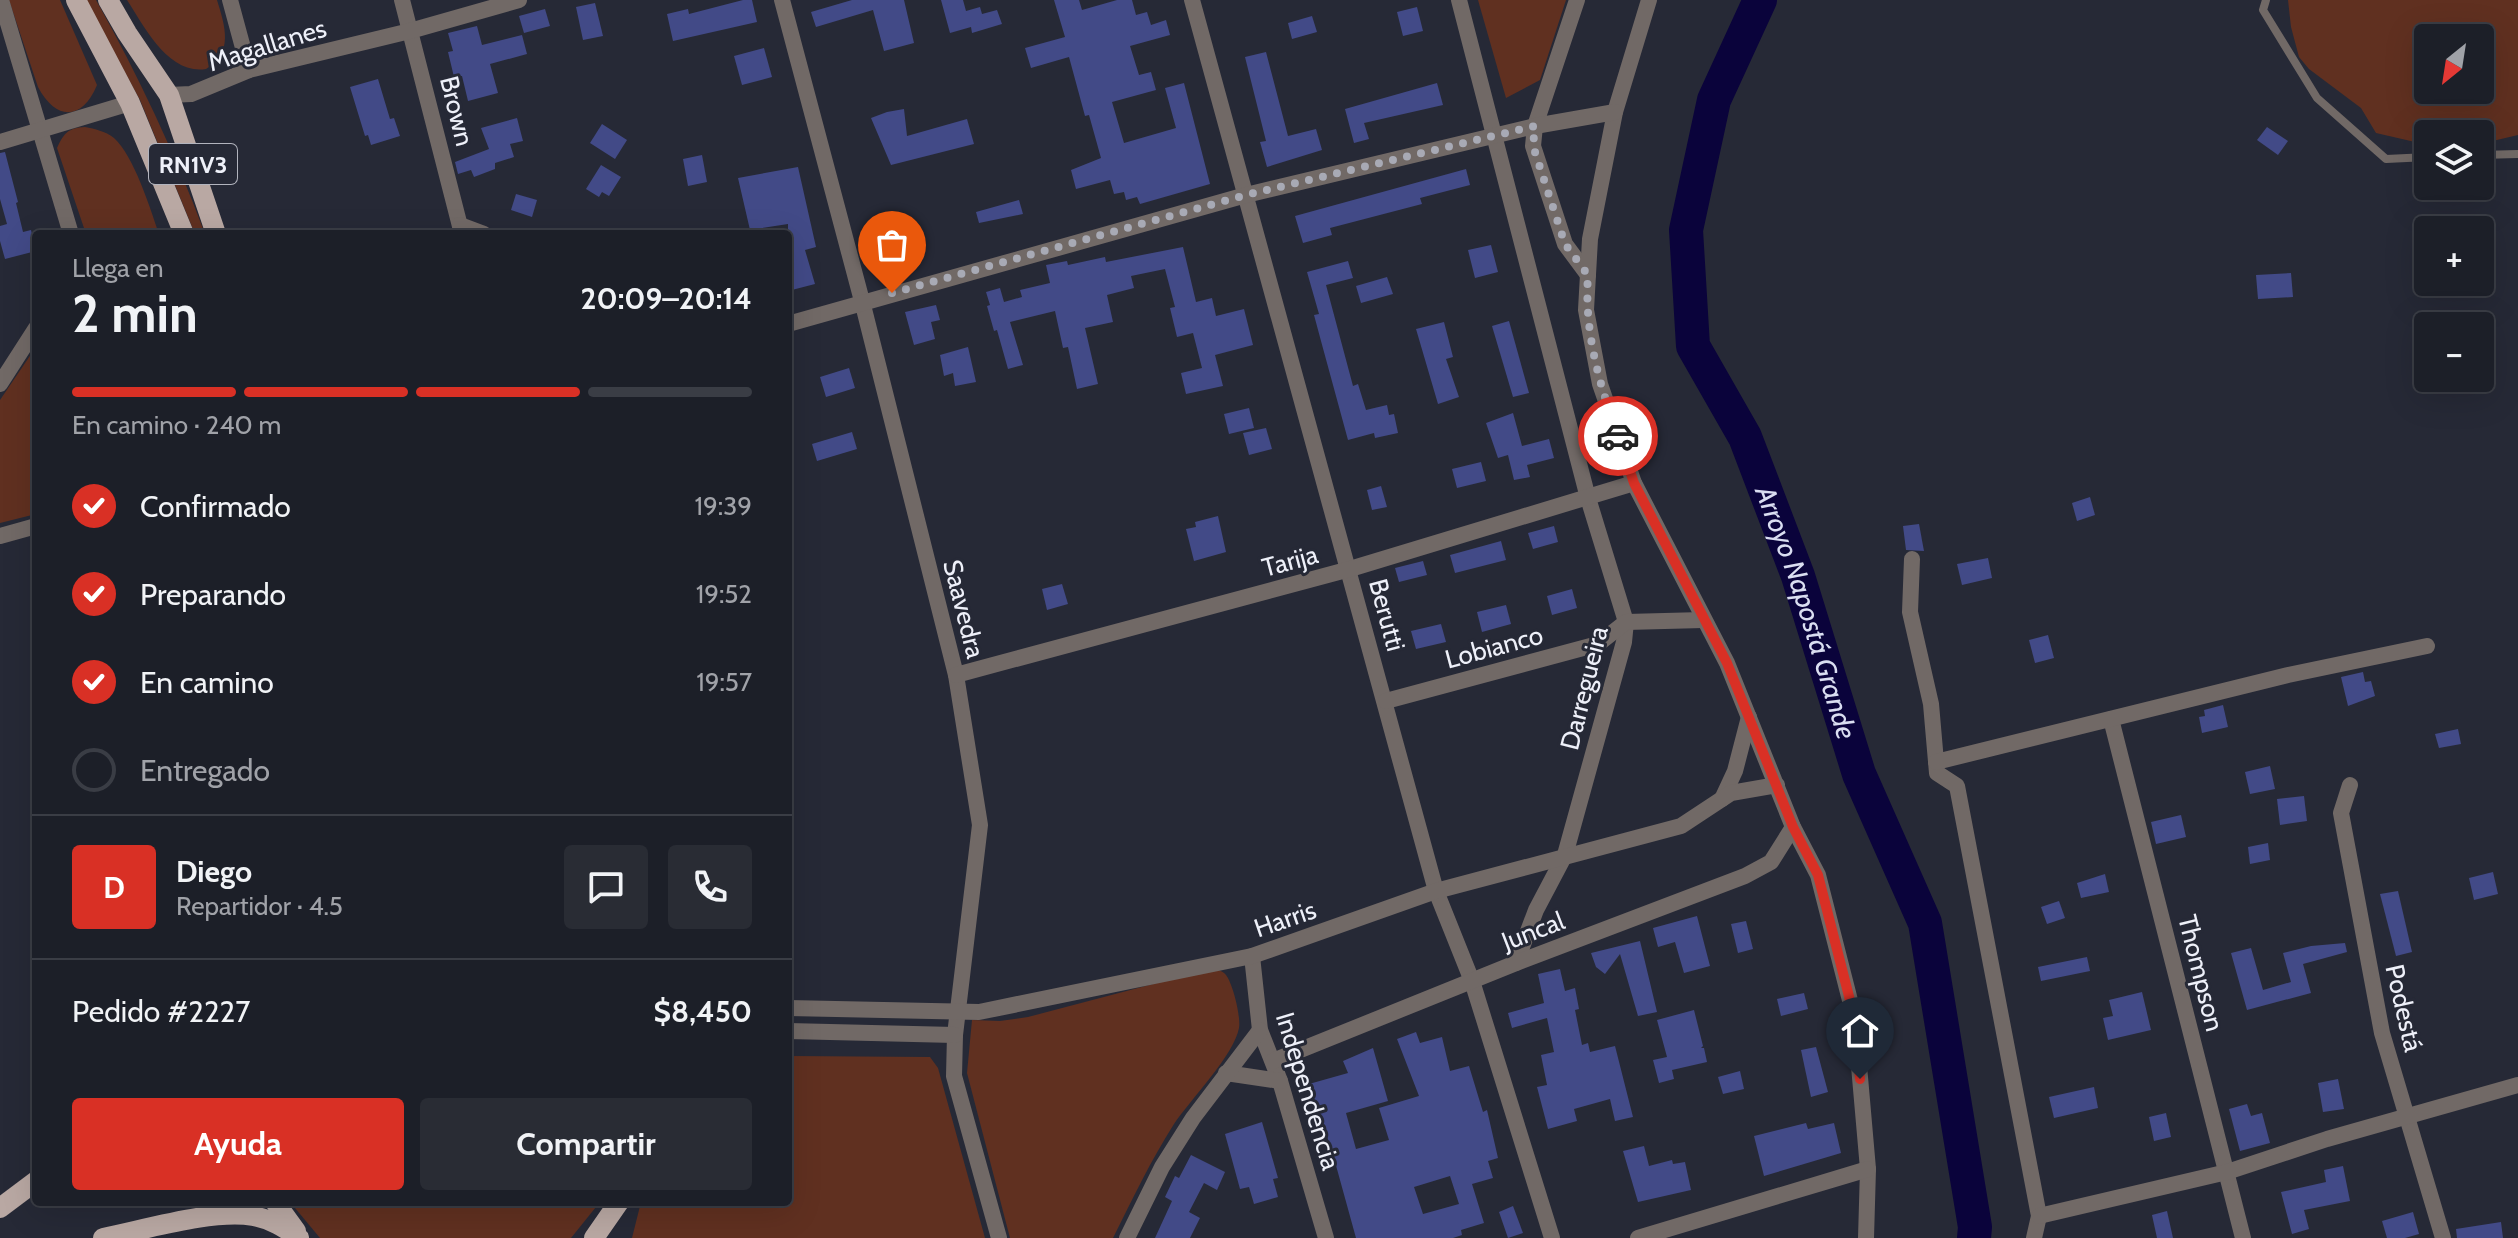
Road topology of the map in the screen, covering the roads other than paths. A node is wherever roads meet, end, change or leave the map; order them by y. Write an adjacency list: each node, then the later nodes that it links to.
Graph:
1 (1, 0): 19 (street)
2 (76, 0): 16 (main road, RN1V3)
3 (108, 0): 15 (main road, RN1V3)
4 (230, 0): 14 (street)
5 (402, 0): 13 (street, Brown)
6 (519, 0): 13 (street, Magallanes)
7 (782, 0): 31 (street, Saavedra)
8 (1192, 0): 25 (street, Berutti)
9 (1459, 0): 20 (street, Darregueira)
10 (1577, 0): 18 (street)
11 (1649, 0): 17 (street)
12 (2266, 0): 24 (lane)
13 (410, 31): 14 (street, Magallanes); 26 (street, Brown)
14 (249, 70): 15 (street, Magallanes)
15 (169, 95): 29 (main road, RN1V3)
16 (130, 103): 19 (street); 28 (main road, RN1V3)
17 (1615, 112): 18 (street); 30 (street)
18 (1535, 126): 20 (street); 30 (street)
19 (41, 130): 21 (street); 27 (street)
20 (1495, 136): 25 (street); 36 (street, Darregueira)
21 (0, 142)
22 (2518, 154): 23 (lane)
23 (2494, 155)
24 (2414, 158)
25 (1246, 195): 31 (street); 40 (street, Berutti)
26 (461, 229)
27 (70, 230)
28 (182, 230)
29 (215, 230)
30 (1588, 275): 35 (street)
31 (862, 301): 32 (street); 44 (street, Saavedra)
32 (792, 323)
33 (32, 334): 34 (street)
34 (0, 384)
35 (1634, 483): 36 (street, Tarija); 41 (street)
36 (1588, 498): 40 (street, Tarija); 42 (street, Darregueira)
37 (32, 527): 38 (street)
38 (0, 536)
39 (1912, 559): 48 (street)
40 (1350, 569): 44 (street, Tarija); 45 (street, Berutti)
41 (1703, 620): 42 (street); 46 (street)
42 (1626, 622): 45 (street, Lobianco); 53 (street, Darregueira)
43 (2427, 646): 47 (street)
44 (956, 675): 59 (street, Saavedra)
45 (1386, 701): 54 (street, Berutti)
46 (1749, 716): 49 (street); 51 (street)
47 (2111, 719): 48 (street); 69 (street, Thompson)
48 (1936, 762): 74 (street)
49 (1777, 785): 51 (street, Harris); 52 (street)
50 (2350, 785): 67 (street, Podestá)
51 (1722, 799): 53 (street, Harris)
52 (1793, 827): 56 (street, Juncal); 68 (street)
53 (1565, 855): 54 (street, Harris); 56 (street, Darregueira)
54 (1436, 891): 55 (street, Harris); 57 (street, Berutti)
55 (1252, 956): 59 (street, Harris); 60 (street, Independencia)
56 (1516, 963): 57 (street, Juncal)
57 (1472, 981): 63 (street, Juncal); 82 (street, Berutti)
58 (792, 1005): 59 (street, Harris)
59 (959, 1013): 62 (street, Saavedra)
60 (1260, 1030): 63 (street, Independencia); 64 (street)
61 (792, 1031): 62 (street)
62 (955, 1035): 79 (street, Saavedra)
63 (1273, 1061): 65 (street, Independencia)
64 (1226, 1073): 65 (street); 80 (street)
65 (1280, 1081): 81 (street, Independencia)
66 (2518, 1085): 67 (street)
67 (2408, 1118): 69 (street); 87 (street, Podestá)
68 (1868, 1169): 83 (street); 84 (street)
69 (2227, 1172): 74 (street); 86 (street, Thompson)
70 (32, 1184): 73 (main road)
71 (278, 1206): 76 (main road)
72 (617, 1207): 77 (main road); 78 (main road)
73 (0, 1208)
74 (2039, 1216): 85 (street)
75 (103, 1238): 76 (main road)
76 (300, 1238)
77 (594, 1238)
78 (611, 1238)
79 (999, 1238)
80 (1127, 1238)
81 (1326, 1238)
82 (1552, 1238)
83 (1638, 1238)
84 (1866, 1238)
85 (2034, 1238)
86 (2243, 1238)
87 (2443, 1238)

